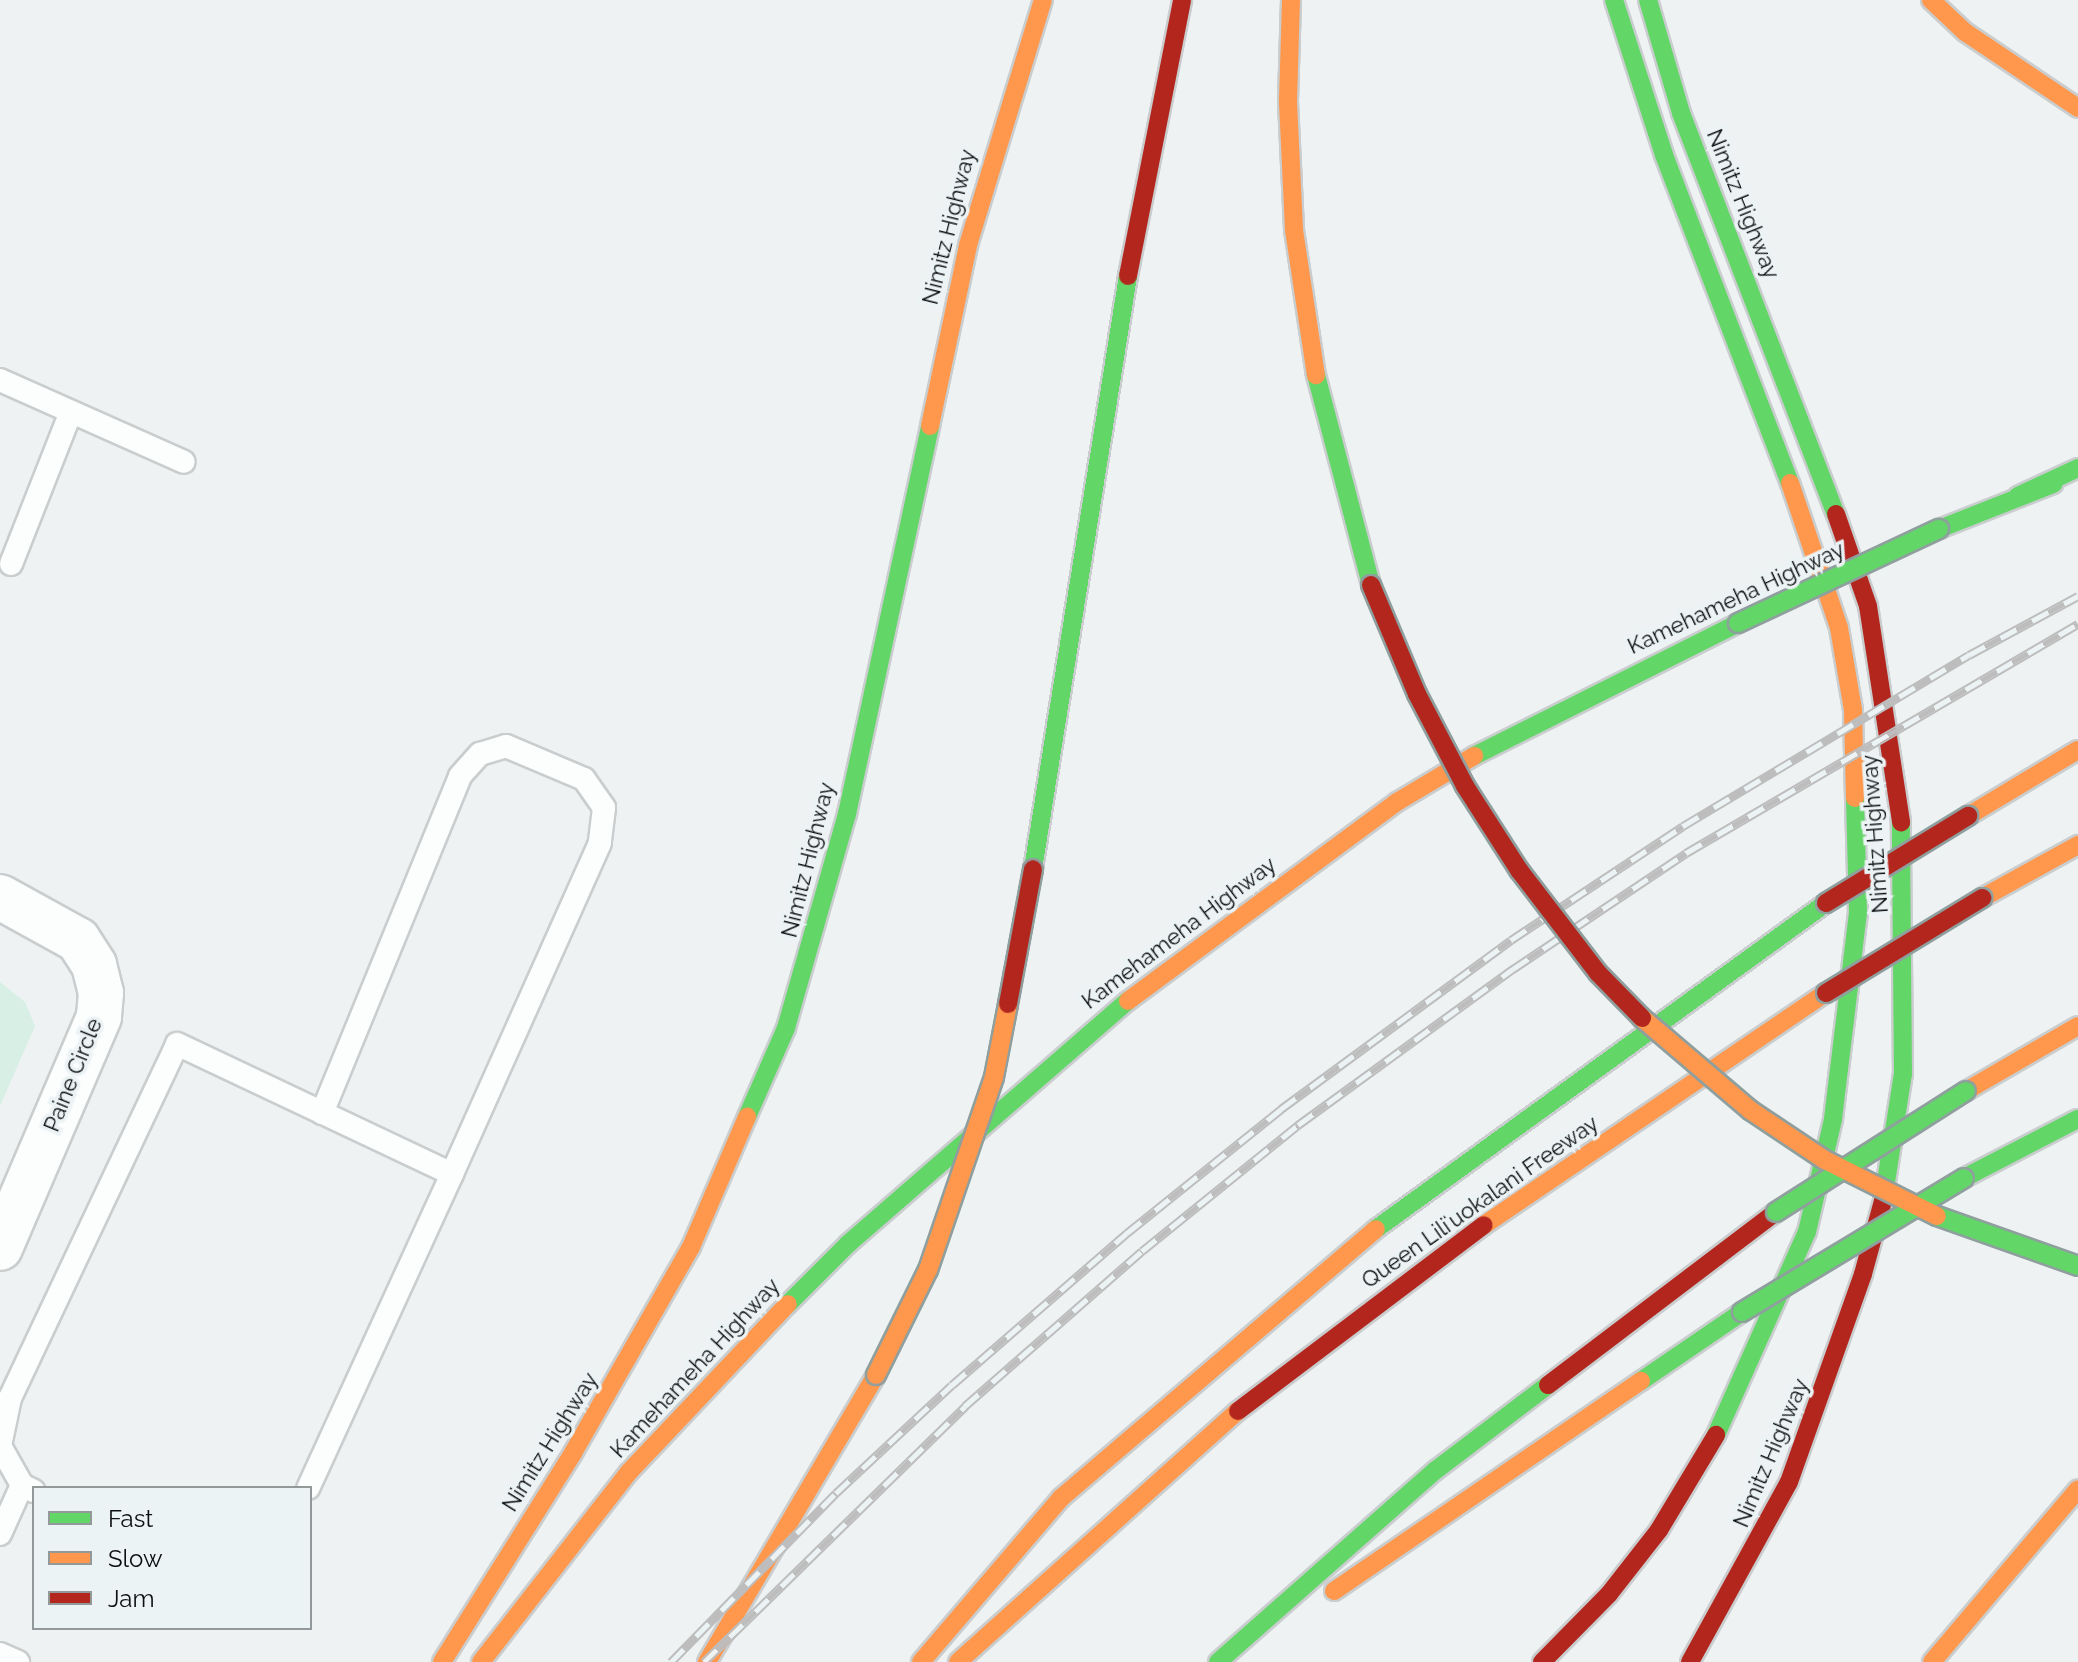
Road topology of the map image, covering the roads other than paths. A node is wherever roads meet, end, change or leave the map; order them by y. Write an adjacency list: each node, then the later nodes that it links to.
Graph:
1 (1043, 0): 32 (main road, Nimitz Highway)
2 (1182, 0): 34 (main road, bridge)
3 (1291, 0): 23 (main road, bridge)
4 (1614, 0): 39 (main road)
5 (1648, 0): 40 (main road, Nimitz Highway)
6 (1931, 0): 7 (main road)
7 (2078, 108)
8 (0, 380): 9 (lane)
9 (71, 412): 10 (lane); 14 (lane)
10 (184, 462)
11 (2078, 468): 13 (main road)
12 (2078, 475): 13 (main road, Kamehameha Highway)
13 (2018, 496): 33 (main road, Kamehameha Highway, bridge)
14 (11, 564)
15 (2078, 750): 35 (main road, bridge)
16 (2078, 845): 36 (main road, Queen Liliʻuokalani Freeway, bridge)
17 (0, 897): 22 (street, Paine Circle)
18 (2078, 1026): 37 (main road, bridge)
19 (322, 1113): 21 (lane); 21 (lane); 24 (lane)
20 (2078, 1119): 38 (main road, bridge)
21 (452, 1174): 26 (lane)
22 (0, 1248)
23 (2078, 1266)
24 (3, 1416): 25 (lane)
25 (0, 1446): 27 (lane)
26 (309, 1486)
27 (28, 1488): 29 (lane)
28 (2078, 1489): 41 (main road)
29 (0, 1534)
30 (0, 1654): 31 (lane)
31 (18, 1662)
32 (442, 1662)
33 (481, 1662)
34 (707, 1662)
35 (921, 1662)
36 (958, 1662)
37 (1218, 1662)
38 (1235, 1662)
39 (1542, 1662)
40 (1690, 1662)
41 (1932, 1662)

